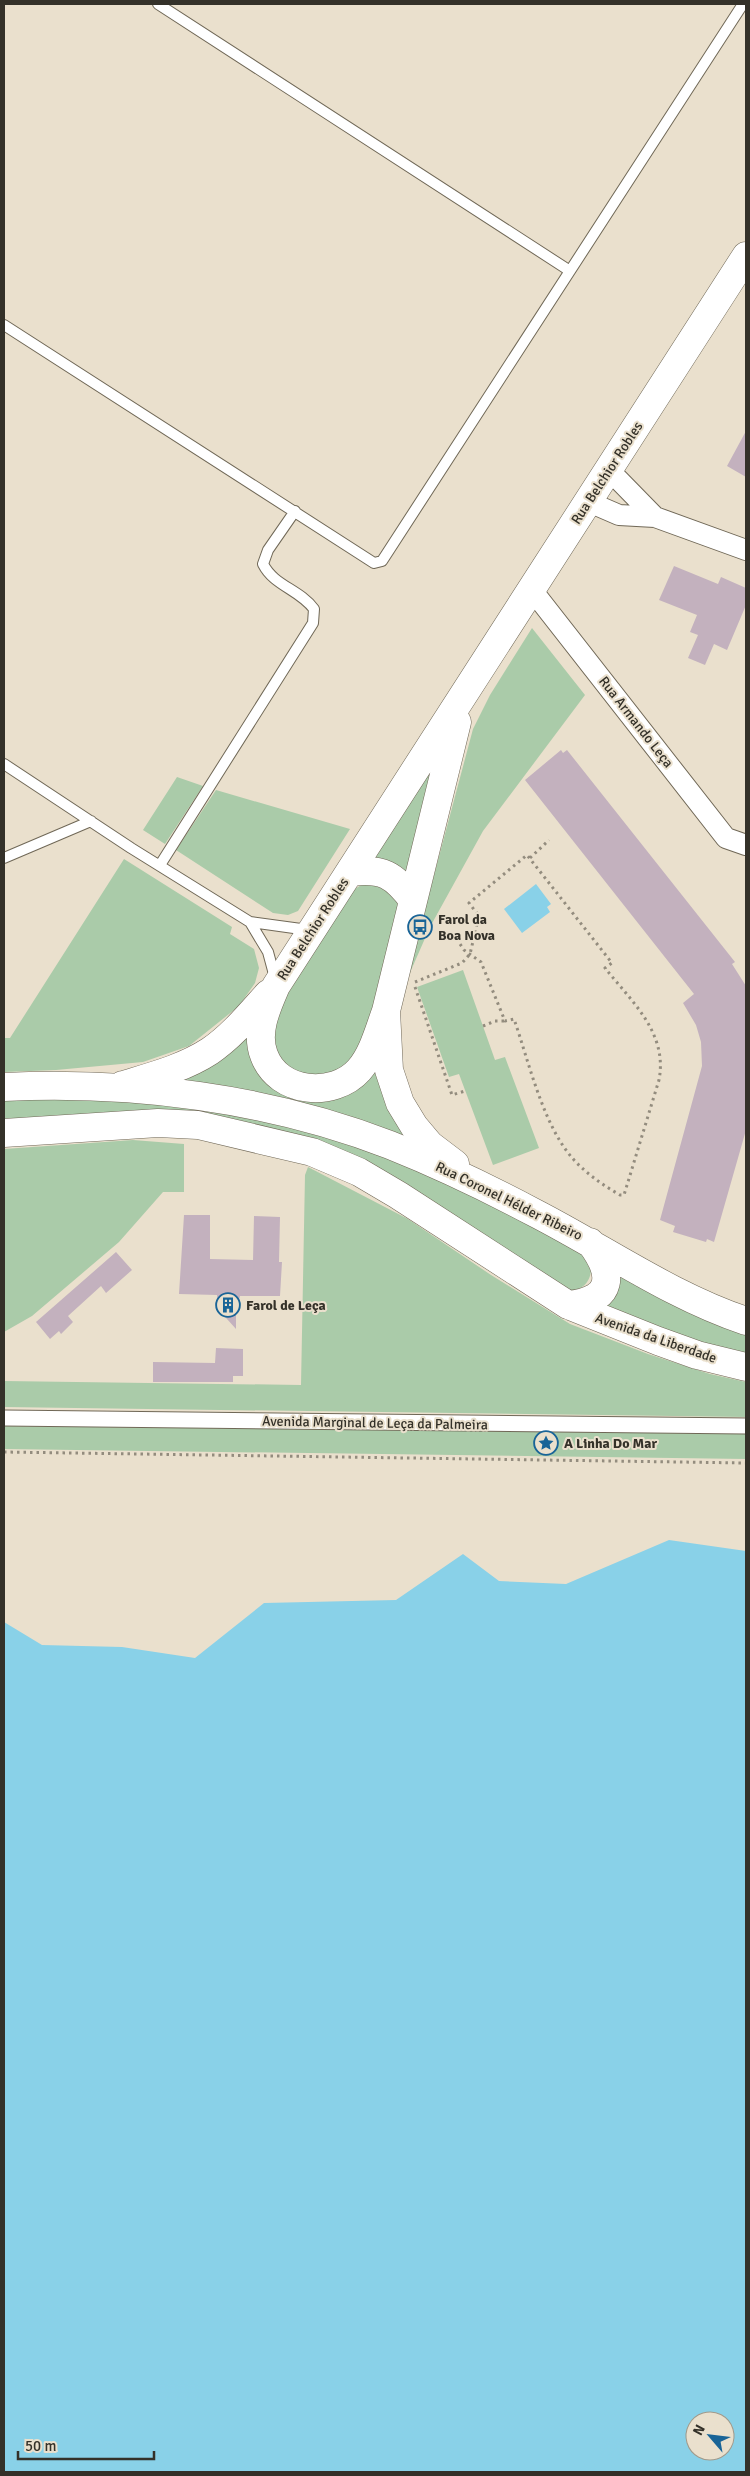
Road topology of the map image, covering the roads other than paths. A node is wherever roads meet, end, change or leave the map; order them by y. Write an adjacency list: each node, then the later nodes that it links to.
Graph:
1 (158, 4): 4 (lane)
2 (743, 4): 4 (lane)
3 (746, 256): 6 (main road, Rua Belchior Robles)
4 (570, 271): 8 (lane)
5 (4, 325): 8 (lane)
6 (609, 470): 7 (main road, Rua Belchior Robles); 9 (street)
7 (589, 502): 9 (street); 11 (main road, Rua Belchior Robles)
8 (295, 511): 17 (lane)
9 (655, 517): 10 (street)
10 (746, 550)
11 (532, 590): 12 (main road, Rua Belchior Robles); 15 (street, Rua Armando Leça)
12 (468, 690): 18 (main road, Rua Belchior Robles); 19 (main road, Rua Belchior Robles)
13 (4, 764): 14 (lane)
14 (91, 822): 16 (lane); 17 (lane)
15 (746, 846)
16 (4, 858)
17 (160, 865): 20 (lane)
18 (351, 872): 19 (main road, Rua Belchior Robles); 21 (main road, Rua Belchior Robles)
19 (413, 900): 23 (main road, Rua Belchior Robles)
20 (250, 922): 21 (lane); 22 (lane)
21 (315, 925): 22 (main road, Rua Belchior Robles)
22 (276, 986): 23 (main road, Rua Belchior Robles); 25 (main road, Rua Belchior Robles)
23 (386, 1011): 27 (main road, Rua Belchior Robles)
24 (4, 1087): 25 (main road, Rua Coronel Hélder Ribeiro)
25 (114, 1088): 27 (main road, Rua Coronel Hélder Ribeiro)
26 (4, 1133): 29 (main road)
27 (486, 1187): 28 (main road, Rua Coronel Hélder Ribeiro)
28 (589, 1240): 29 (main road, Rua Coronel Hélder Ribeiro); 30 (main road)
29 (568, 1305): 31 (main road, Avenida da Liberdade)
30 (746, 1322)
31 (746, 1368)
32 (4, 1418): 33 (street, Avenida Marginal de Leça da Palmeira)
33 (746, 1426)

